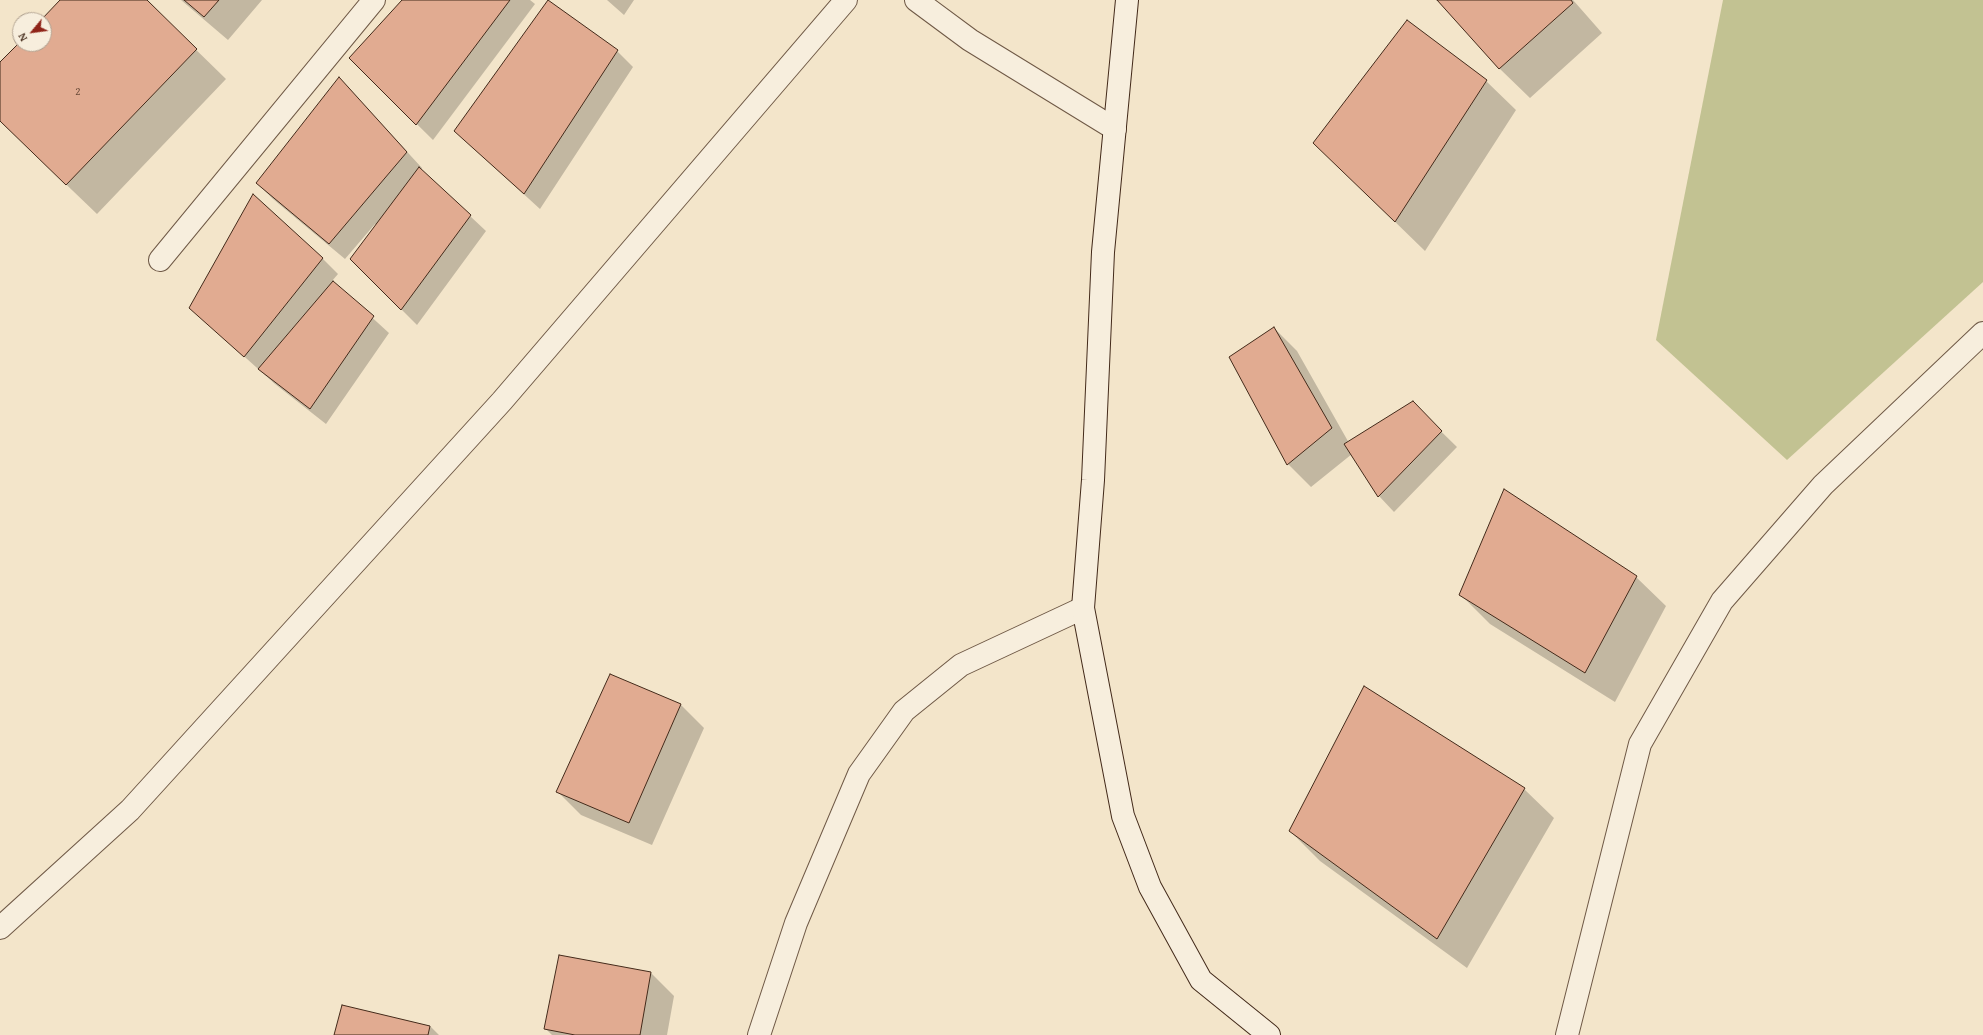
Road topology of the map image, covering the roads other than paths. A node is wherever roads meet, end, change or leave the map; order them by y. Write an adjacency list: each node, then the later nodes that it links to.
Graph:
1 (374, 0): 6 (street)
2 (846, 0): 9 (street)
3 (916, 0): 5 (street)
4 (1127, 0): 5 (street)
5 (1115, 130): 8 (street)
6 (160, 260)
7 (1983, 333): 12 (street)
8 (1083, 608): 10 (street); 11 (street)
9 (0, 928)
10 (759, 1035)
11 (1269, 1035)
12 (1567, 1035)

